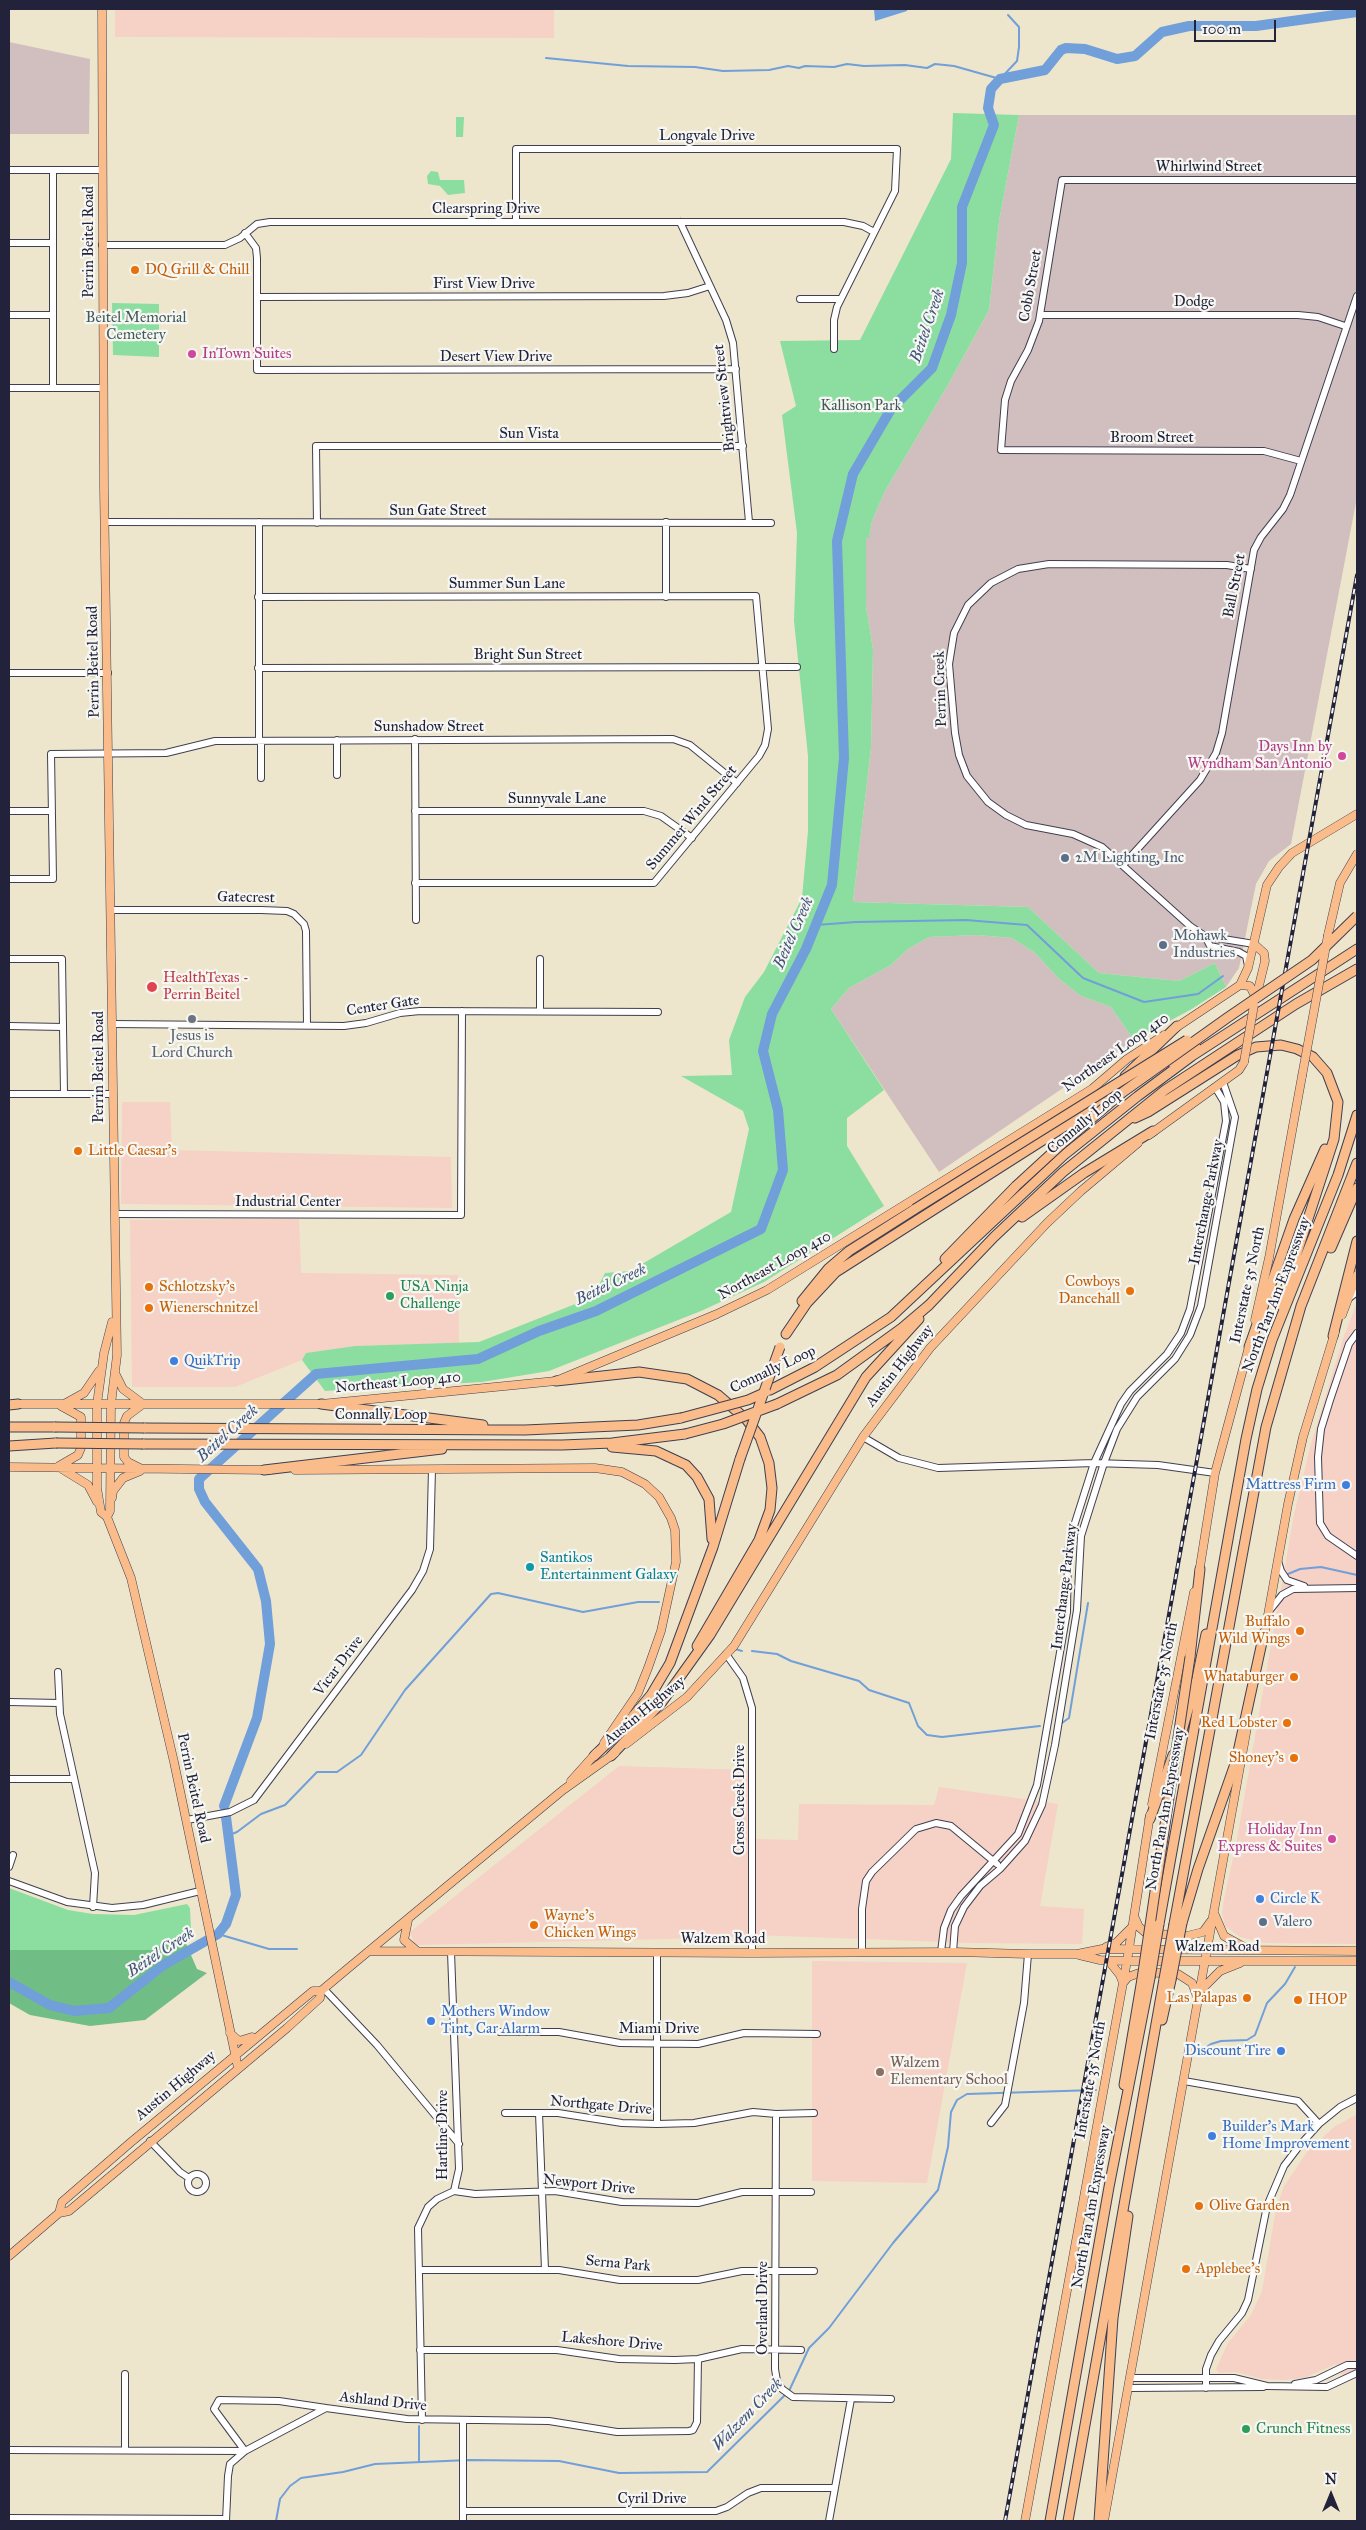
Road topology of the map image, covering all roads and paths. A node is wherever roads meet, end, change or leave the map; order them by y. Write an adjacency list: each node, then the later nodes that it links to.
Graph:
1 (102, 9): 4 (main road, Perrin Beitel Road)
2 (9, 170): 3 (street)
3 (53, 170): 4 (street); 12 (street)
4 (102, 170): 13 (main road, Perrin Beitel Road)
5 (1062, 180): 6 (street, Whirlwind Street); 21 (street, Cobb Street)
6 (1357, 180)
7 (516, 222): 8 (street, Clearspring Drive); 9 (street, Longvale Drive); 10 (street, Clearspring Drive)
8 (680, 222): 9 (street, Clearspring Drive); 14 (street, Brightview Street)
9 (874, 232): 18 (street)
10 (246, 233): 13 (street, Clearspring Drive); 15 (street)
11 (9, 243): 12 (street)
12 (53, 243): 20 (street)
13 (102, 245): 27 (main road, Perrin Beitel Road)
14 (710, 286): 15 (street, First View Drive); 24 (street, Brightview Street)
15 (257, 296): 24 (street, Desert View Drive)
16 (1357, 296): 22 (street, Ball Street)
17 (800, 299): 18 (street)
18 (840, 299): 23 (street)
19 (9, 315): 20 (street)
20 (53, 315): 26 (street)
21 (1040, 315): 22 (street, Dodge); 29 (street, Cobb Street)
22 (1345, 326): 30 (street, Ball Street)
23 (834, 349)
24 (736, 369): 28 (street, Brightview Street)
25 (9, 388): 26 (street)
26 (52, 388): 27 (street)
27 (104, 388): 31 (main road, Perrin Beitel Road)
28 (743, 446): 34 (street, Brightview Street); 36 (street, Sun Vista)
29 (1001, 450): 30 (street, Broom Street)
30 (1301, 461): 37 (street, Ball Street)
31 (105, 522): 32 (street, Sun Gate Street); 45 (main road, Perrin Beitel Road)
32 (259, 522): 36 (street, Sun Gate Street); 39 (street)
33 (666, 522): 34 (street, Sun Gate Street); 36 (street, Sun Gate Street); 40 (street)
34 (749, 522): 35 (street, Sun Gate Street)
35 (771, 523)
36 (317, 524)
37 (1250, 568): 59 (street, Ball Street); 59 (street, Perrin Creek)
38 (756, 596): 40 (street, Summer Sun Lane); 43 (street, Summer Wind Street)
39 (258, 597): 40 (street, Summer Sun Lane); 42 (street)
40 (666, 597)
41 (797, 667): 43 (street, Bright Sun Street)
42 (258, 668): 43 (street, Bright Sun Street); 48 (street)
43 (762, 668): 52 (street, Summer Wind Street)
44 (9, 673): 45 (street)
45 (108, 673): 49 (main road, Perrin Beitel Road)
46 (415, 739): 47 (street, Sunshadow Street); 52 (street, Sunshadow Street); 55 (street)
47 (337, 740): 48 (street, Sunshadow Street); 50 (street)
48 (260, 741): 49 (street, Sunshadow Street); 51 (street)
49 (109, 753): 54 (street, Sunshadow Street); 62 (main road, Perrin Beitel Road)
50 (336, 775)
51 (261, 778)
52 (737, 783): 57 (street, Summer Wind Street)
53 (9, 811): 54 (street)
54 (52, 811): 60 (street)
55 (415, 811): 57 (street, Sunnyvale Lane); 61 (street)
56 (1357, 814): 66 (main road)
57 (692, 838): 61 (street, Summer Wind Street)
58 (1357, 854): 110 (main road, Interstate 35 North, bridge)
59 (1123, 865): 65 (street, Perrin Creek)
60 (9, 878)
61 (415, 883): 64 (street)
62 (111, 910): 79 (main road, Perrin Beitel Road); 80 (street, Gatecrest)
63 (1357, 916): 78 (highway, bridge)
64 (416, 920)
65 (1205, 936): 66 (street, Perrin Creek); 70 (street, Perrin Creek)
66 (1254, 944): 70 (main road); 74 (main road, Austin Highway)
67 (1355, 951): 73 (highway, Connally Loop)
68 (9, 959): 83 (street)
69 (540, 959): 76 (street)
70 (1248, 968): 72 (main road)
71 (1357, 970): 92 (highway)
72 (1240, 985): 74 (main road); 82 (main road, Northeast Loop 410)
73 (1305, 986): 89 (highway); 103 (highway, Connally Loop)
74 (1255, 1002): 84 (main road, Austin Highway, bridge)
75 (462, 1011): 76 (street, Center Gate); 80 (street, Center Gate); 96 (street, Industrial Center)
76 (540, 1012): 77 (street, Center Gate)
77 (658, 1012)
78 (1227, 1018): 103 (highway, bridge); 107 (highway, bridge)
79 (112, 1024): 80 (street, Center Gate); 88 (main road, Perrin Beitel Road)
80 (306, 1025)
81 (9, 1026): 83 (street)
82 (1177, 1026): 89 (highway); 113 (main road, Northeast Loop 410)
83 (63, 1027): 87 (street)
84 (1223, 1082): 85 (main road, Austin Highway); 127 (street, Interchange Parkway)
85 (1215, 1087): 93 (main road, Austin Highway); 126 (street, Interchange Parkway)
86 (9, 1094): 87 (street)
87 (64, 1094): 88 (street)
88 (113, 1094): 96 (main road, Perrin Beitel Road)
89 (1092, 1108): 107 (highway)
90 (1338, 1114): 92 (highway); 109 (highway); 110 (highway)
91 (1357, 1115): 109 (highway, North Pan Am Expressway)
92 (1123, 1123): 97 (highway, Connally Loop)
93 (1153, 1131): 97 (highway); 122 (main road, Austin Highway)
94 (1357, 1164): 99 (highway, North Pan Am Expressway)
95 (1357, 1188): 99 (highway)
96 (115, 1214): 105 (main road, Perrin Beitel Road)
97 (994, 1237): 102 (highway, Connally Loop)
98 (1357, 1241): 108 (highway)
99 (1319, 1262): 168 (highway, North Pan Am Expressway)
100 (1357, 1275): 104 (main road)
101 (1357, 1292): 104 (street)
102 (940, 1294): 125 (highway, Connally Loop, bridge); 147 (highway)
103 (913, 1295): 121 (highway, Connally Loop, bridge)
104 (1347, 1300): 108 (main road)
105 (114, 1316): 111 (main road, Perrin Beitel Road); 112 (main road, Perrin Beitel Road)
106 (1357, 1333): 138 (street)
107 (786, 1334): 137 (highway, bridge)
108 (1333, 1336): 139 (main road)
109 (1272, 1340): 142 (highway, North Pan Am Expressway)
110 (1249, 1347): 135 (main road, Interstate 35 North)
111 (102, 1365): 115 (main road, Perrin Beitel Road); 119 (main road)
112 (115, 1371): 116 (main road, Perrin Beitel Road); 117 (main road)
113 (556, 1381): 118 (main road, Northeast Loop 410); 147 (highway)
114 (12, 1404): 119 (main road, Northeast Loop 410)
115 (97, 1404): 116 (main road, Northeast Loop 410); 119 (main road, Northeast Loop 410); 130 (main road, Perrin Beitel Road)
116 (111, 1404): 117 (main road, Northeast Loop 410); 131 (main road, Perrin Beitel Road)
117 (143, 1404): 118 (main road, Northeast Loop 410); 133 (main road)
118 (321, 1404): 121 (highway)
119 (59, 1405): 129 (main road)
120 (9, 1427): 121 (highway, Connally Loop, bridge)
121 (525, 1430)
122 (863, 1437): 126 (street); 146 (main road, Austin Highway)
123 (489, 1443): 124 (highway, Connally Loop, bridge); 125 (highway, Connally Loop); 134 (highway)
124 (9, 1444)
125 (562, 1445): 137 (highway)
126 (1094, 1463): 127 (street); 159 (street, Interchange Parkway)
127 (1104, 1463): 135 (street); 161 (street, Interchange Parkway)
128 (9, 1467): 129 (main road)
129 (58, 1467): 130 (main road); 136 (main road)
130 (97, 1468): 131 (main road); 136 (main road, Perrin Beitel Road)
131 (109, 1468): 133 (main road); 136 (main road, Perrin Beitel Road)
132 (432, 1469): 134 (main road); 151 (main road, Austin Highway); 157 (street, Vicar Drive)
133 (144, 1470): 134 (main road); 136 (main road)
134 (264, 1470)
135 (1215, 1473): 140 (main road, Interstate 35 North)
136 (106, 1513): 157 (main road, Perrin Beitel Road)
137 (713, 1547): 151 (highway)
138 (1357, 1556)
139 (1278, 1559): 141 (street); 144 (main road)
140 (1200, 1569): 156 (main road, Interstate 35 North); 190 (highway, bridge)
141 (1308, 1587): 143 (street); 144 (street)
142 (1218, 1588): 156 (highway); 190 (highway, North Pan Am Expressway, bridge)
143 (1357, 1588)
144 (1268, 1612): 145 (main road)
145 (1264, 1633): 165 (main road); 168 (highway)
146 (726, 1654): 152 (main road, Austin Highway); 181 (street, Cross Creek Drive)
147 (693, 1655): 152 (highway)
148 (58, 1672): 150 (street)
149 (9, 1702): 150 (street)
150 (59, 1703): 153 (street)
151 (594, 1756): 155 (main road, Austin Highway)
152 (611, 1756): 155 (main road, Austin Highway)
153 (74, 1779): 154 (street); 164 (street)
154 (9, 1780)
155 (564, 1790): 167 (main road, Austin Highway)
156 (1150, 1819): 166 (main road, Interstate 35 North)
157 (186, 1820): 163 (main road, Perrin Beitel Road)
158 (13, 1855): 160 (street)
159 (994, 1861): 161 (street); 178 (street, Interchange Parkway); 182 (street)
160 (9, 1867)
161 (1001, 1868): 179 (street, Interchange Parkway)
162 (9, 1881): 164 (street)
163 (200, 1891): 164 (street); 194 (main road, Perrin Beitel Road)
164 (93, 1907)
165 (1215, 1913): 166 (main road); 170 (main road); 173 (main road)
166 (1135, 1915): 169 (main road, Interstate 35 North)
167 (408, 1920): 174 (main road, Austin Highway); 176 (main road)
168 (1178, 1924): 212 (highway, North Pan Am Expressway, bridge)
169 (1133, 1926): 171 (main road); 172 (main road, Interstate 35 North)
170 (1207, 1948): 172 (main road, Walzem Road); 173 (main road, Walzem Road); 187 (main road)
171 (1102, 1949): 172 (main road, Walzem Road); 184 (main road, Walzem Road)
172 (1129, 1949): 186 (main road, Interstate 35 North)
173 (1248, 1949): 175 (main road, Walzem Road)
174 (369, 1951): 176 (main road, Walzem Road); 192 (main road, Austin Highway)
175 (1357, 1951)
176 (419, 1952): 177 (main road, Walzem Road)
177 (451, 1952): 180 (main road, Walzem Road); 211 (street, Hartline Drive)
178 (941, 1952): 179 (main road, Walzem Road); 182 (main road, Walzem Road)
179 (953, 1952): 183 (main road, Walzem Road)
180 (657, 1953): 181 (main road, Walzem Road); 198 (street)
181 (752, 1953): 182 (main road, Walzem Road)
182 (862, 1953)
183 (1028, 1954): 184 (main road, Walzem Road); 207 (street)
184 (1077, 1954): 185 (main road, Walzem Road)
185 (1108, 1960): 186 (main road, Walzem Road); 191 (main road)
186 (1127, 1961): 187 (main road, Walzem Road); 191 (main road, Interstate 35 North)
187 (1205, 1961): 188 (main road, Walzem Road); 193 (main road)
188 (1250, 1961): 189 (main road, Walzem Road); 193 (main road)
189 (1357, 1961)
190 (1146, 1979): 254 (highway, North Pan Am Expressway)
191 (1123, 1983): 193 (main road); 253 (main road, Interstate 35 North)
192 (322, 1990): 196 (main road, Austin Highway); 200 (main road, Austin Highway); 211 (street)
193 (1199, 1996): 201 (main road)
194 (229, 2031): 196 (main road); 199 (main road, Perrin Beitel Road)
195 (500, 2032): 198 (street, Miami Drive)
196 (261, 2033): 199 (main road, Austin Highway)
197 (816, 2034): 198 (street, Miami Drive)
198 (658, 2043): 208 (street)
199 (234, 2055): 200 (main road, Perrin Beitel Road); 218 (main road, Austin Highway)
200 (238, 2068): 210 (main road, Austin Highway)
201 (1184, 2081): 209 (street); 232 (main road)
202 (1357, 2098): 209 (street)
203 (505, 2113): 204 (street, Northgate Drive)
204 (539, 2113): 208 (street, Northgate Drive); 215 (street)
205 (814, 2113): 206 (street, Northgate Drive)
206 (776, 2114): 208 (street, Northgate Drive); 217 (street, Overland Drive)
207 (990, 2123)
208 (657, 2124)
209 (1319, 2124): 233 (street)
210 (150, 2141): 213 (street); 218 (main road, Austin Highway)
211 (459, 2144): 214 (street, Hartline Drive)
212 (1135, 2146): 255 (highway, North Pan Am Expressway); 256 (highway)
213 (189, 2178)
214 (454, 2191): 215 (street, Newport Drive); 220 (street, Hartline Drive)
215 (542, 2192): 217 (street, Newport Drive); 221 (street)
216 (811, 2192): 217 (street, Newport Drive)
217 (776, 2193): 222 (street, Overland Drive)
218 (59, 2213): 219 (main road, Austin Highway)
219 (9, 2256)
220 (419, 2270): 221 (street, Serna Park); 225 (street, Hartline Drive)
221 (545, 2270): 222 (street, Serna Park)
222 (776, 2271): 223 (street, Serna Park); 224 (street, Overland Drive)
223 (814, 2271)
224 (775, 2349): 226 (street, Lakeshore Drive); 227 (street, Lakeshore Drive); 240 (street, Overland Drive)
225 (420, 2350): 227 (street, Lakeshore Drive); 242 (street, Hartline Drive)
226 (801, 2350)
227 (698, 2359): 243 (street, Ashland Drive)
228 (1357, 2365): 229 (street)
229 (1342, 2367): 234 (street); 236 (street)
230 (1357, 2373): 234 (street)
231 (125, 2374): 244 (street)
232 (1131, 2378): 233 (street); 237 (main road)
233 (1206, 2378): 235 (street); 238 (street)
234 (1346, 2378): 236 (street)
235 (1267, 2386): 236 (street); 238 (street)
236 (1279, 2387)
237 (1129, 2388): 238 (street); 257 (main road)
238 (1206, 2388)
239 (891, 2398): 240 (street, Overland Drive)
240 (851, 2399): 247 (street)
241 (326, 2408): 242 (street, Ashland Drive); 246 (street, Ashland Drive); 246 (street)
242 (422, 2420): 243 (street, Ashland Drive)
243 (464, 2421): 248 (street)
244 (125, 2449): 245 (street, Ashland Drive); 246 (street, Ashland Drive)
245 (9, 2450)
246 (245, 2451): 250 (street)
247 (835, 2488): 248 (street, Cyril Drive); 252 (street)
248 (463, 2511): 251 (street)
249 (9, 2518): 250 (street)
250 (226, 2520)
251 (463, 2521)
252 (829, 2521)
253 (1025, 2521)
254 (1049, 2521)
255 (1068, 2521)
256 (1099, 2521)
257 (1104, 2521)

